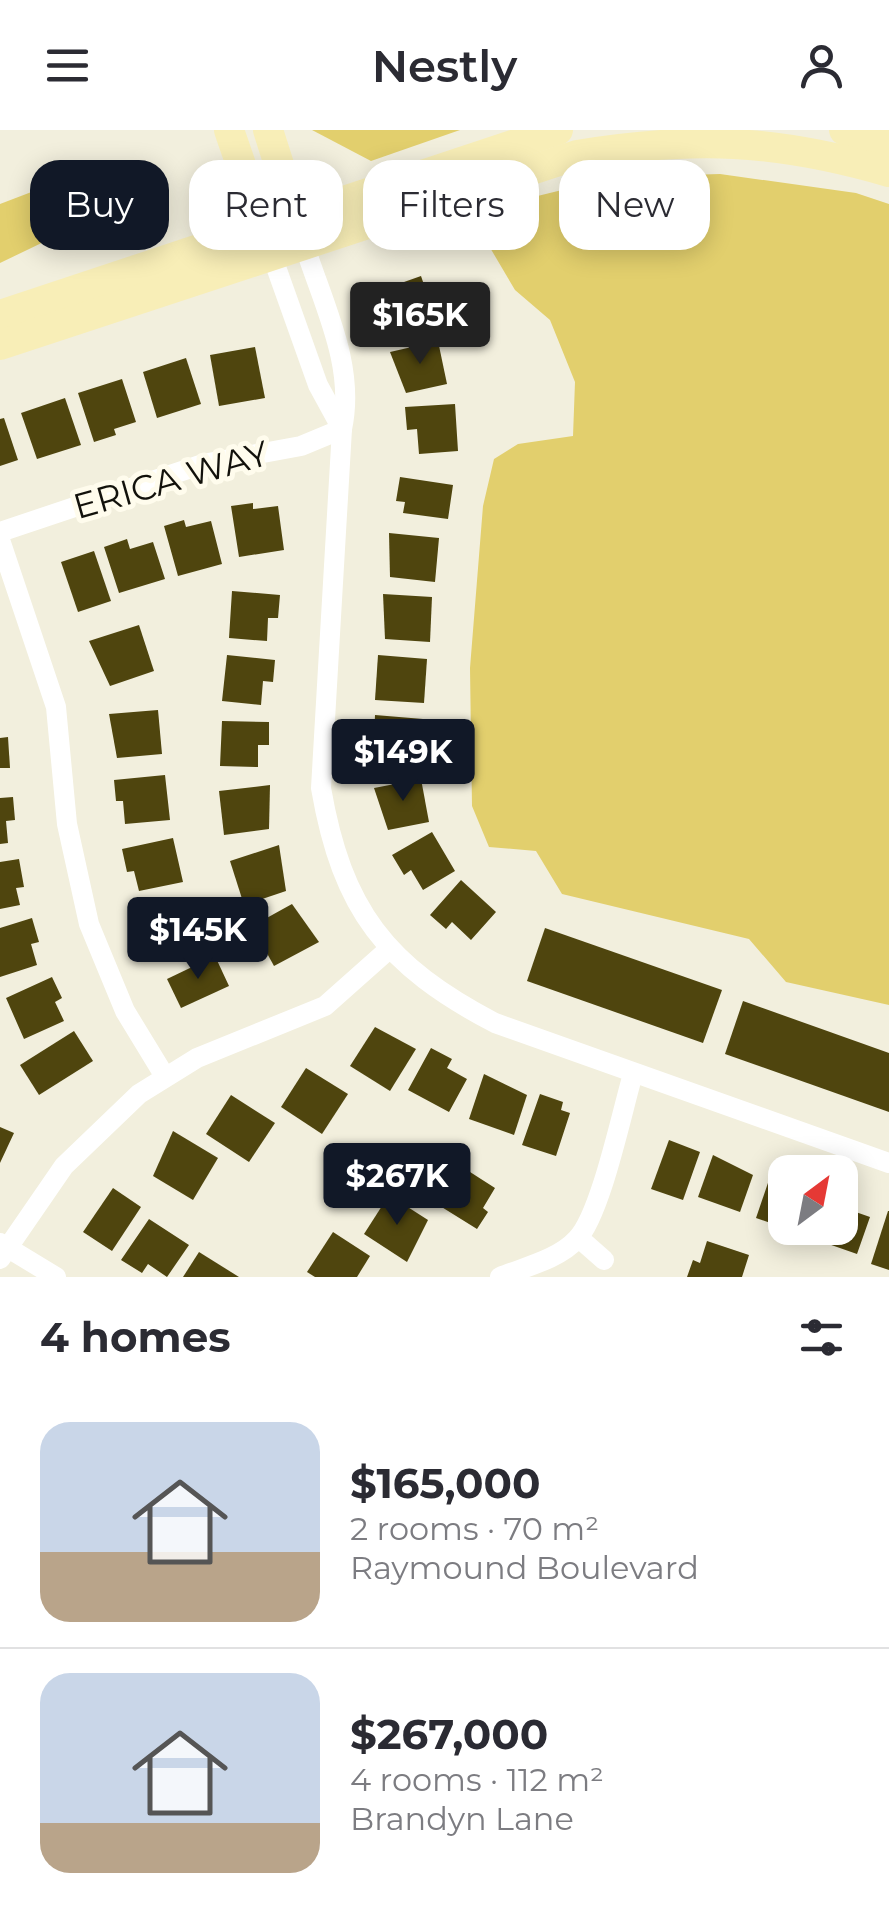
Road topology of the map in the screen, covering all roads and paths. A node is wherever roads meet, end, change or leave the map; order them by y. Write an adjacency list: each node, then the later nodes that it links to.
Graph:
1 (229, 130): 6 (street)
2 (268, 130): 7 (street)
3 (558, 130): 9 (street)
4 (844, 130): 5 (street)
5 (889, 144)
6 (239, 160)
7 (278, 160)
8 (889, 172): 10 (street)
9 (343, 212)
10 (343, 217)
11 (231, 250): 15 (street)
12 (241, 250): 16 (street)
13 (270, 250): 17 (street)
14 (307, 250): 17 (street)
15 (0, 315)
16 (0, 345)
17 (342, 429): 18 (street, ERICA WAY); 19 (street)
18 (0, 536): 21 (street)
19 (388, 950): 20 (street); 21 (street)
20 (633, 1074): 22 (street); 23 (street)
21 (164, 1075): 24 (street)
22 (889, 1163)
23 (579, 1238): 25 (street); 27 (street)
24 (3, 1250): 26 (street)
25 (604, 1260)
26 (56, 1277)
27 (500, 1277)

